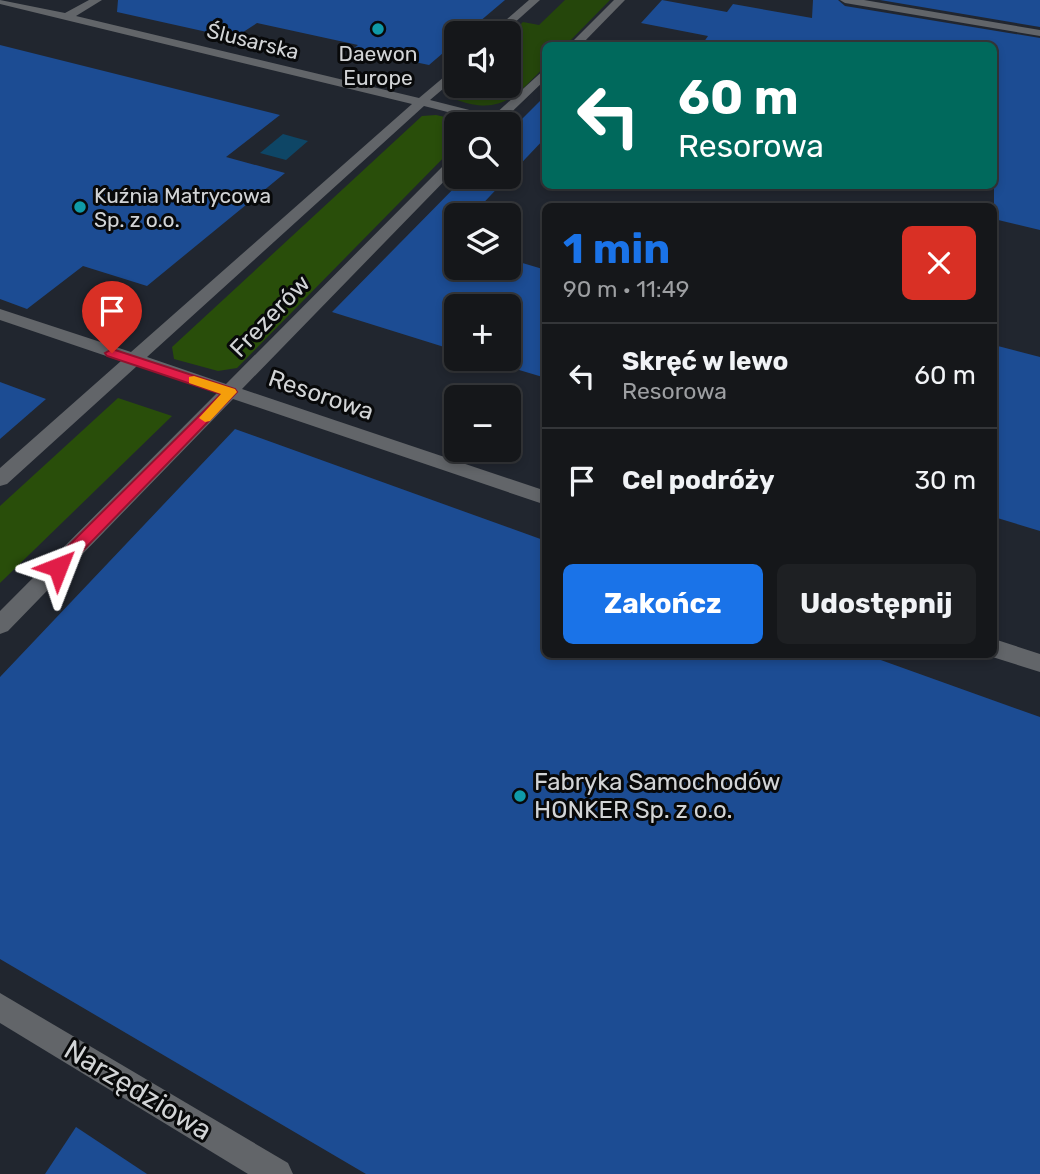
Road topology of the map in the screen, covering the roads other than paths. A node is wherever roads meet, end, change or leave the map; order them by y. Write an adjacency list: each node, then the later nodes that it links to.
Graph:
1 (97, 0): 6 (lane)
2 (535, 0): 7 (lane)
3 (620, 0): 9 (lane)
4 (845, 0): 8 (lane)
5 (0, 1): 6 (lane, Ślusarska)
6 (68, 16): 12 (lane, Ślusarska)
7 (511, 21)
8 (1040, 33)
9 (577, 42)
10 (542, 76): 14 (lane)
11 (444, 82): 12 (lane)
12 (422, 101): 13 (lane, Ślusarska); 17 (lane)
13 (460, 112)
14 (504, 112)
15 (444, 173): 18 (lane, Frezerów)
16 (0, 314): 17 (lane, Resorowa)
17 (134, 360): 18 (lane, Resorowa); 19 (lane)
18 (230, 392): 20 (lane, Resorowa); 21 (lane, Frezerów)
19 (0, 480)
20 (542, 497)
21 (0, 625)
22 (997, 649): 23 (lane)
23 (1040, 663)
24 (0, 1007): 25 (lane, Narzędziowa)
25 (277, 1174)

